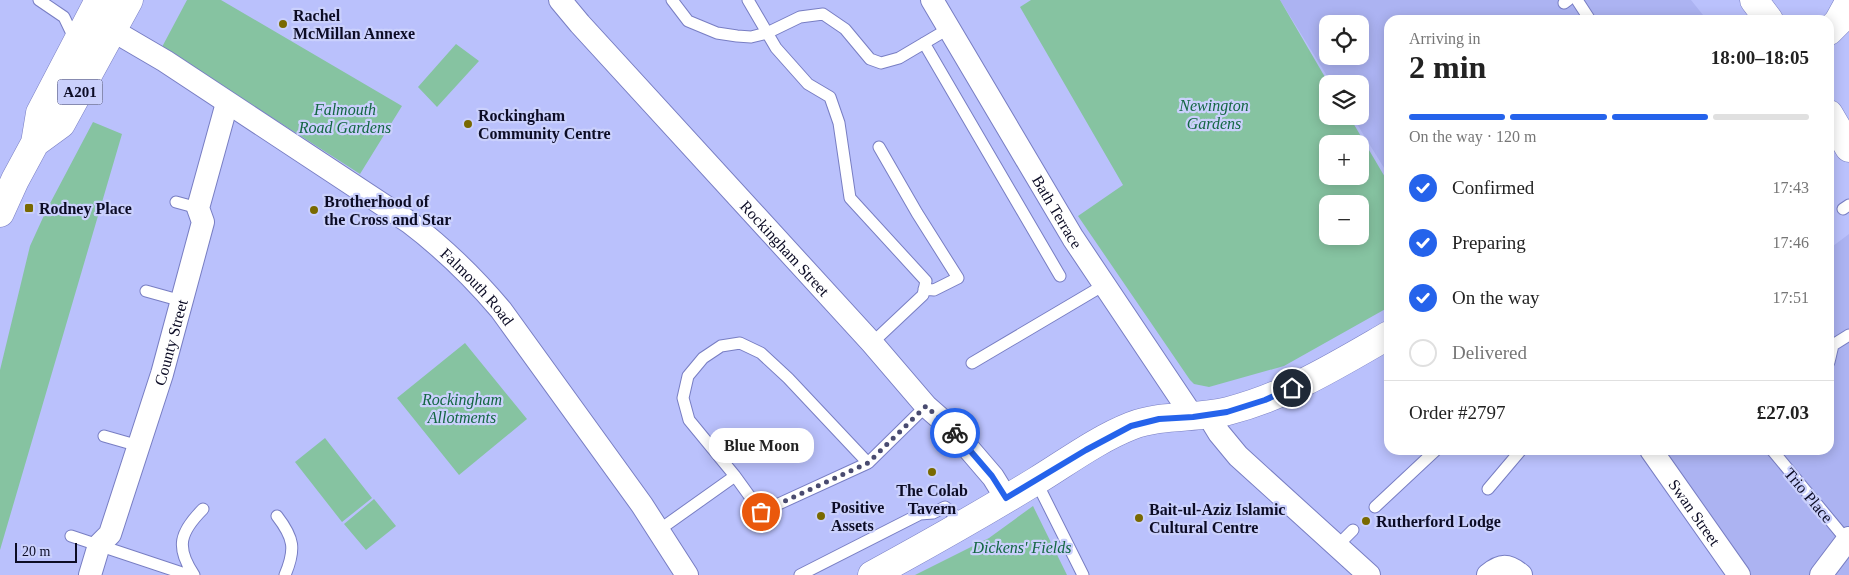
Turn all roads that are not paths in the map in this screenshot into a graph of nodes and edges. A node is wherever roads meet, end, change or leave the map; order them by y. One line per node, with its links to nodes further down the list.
1 (39, 0): 15 (lane)
2 (99, 0): 15 (main road, A201)
3 (129, 0): 13 (main road, A201)
4 (560, 0): 32 (street, Rockingham Street)
5 (672, 0): 14 (lane)
6 (748, 0): 14 (lane)
7 (932, 0): 12 (street, Bath Terrace)
8 (1577, 0): 10 (lane)
9 (1754, 0): 11 (main road)
10 (1587, 15)
11 (1765, 15)
12 (948, 29): 16 (lane); 26 (street, Bath Terrace)
13 (112, 30): 17 (street, Falmouth Road); 19 (main road, A201)
14 (768, 33): 16 (lane); 27 (lane)
15 (76, 41): 19 (main road, A201)
16 (924, 43): 25 (lane)
17 (227, 103): 23 (street, County Street); 52 (street, Falmouth Road)
18 (1834, 122): 21 (main road)
19 (34, 143): 24 (main road, A201)
20 (879, 147): 27 (lane)
21 (1849, 148)
22 (176, 202): 23 (lane)
23 (198, 208): 29 (street, County Street)
24 (0, 213)
25 (1060, 276)
26 (1104, 285): 34 (lane); 36 (street, Bath Terrace)
27 (924, 289): 32 (lane)
28 (146, 291): 29 (lane)
29 (182, 301): 38 (street, County Street)
30 (1849, 335): 33 (lane)
31 (1384, 338): 36 (main road)
32 (872, 343): 35 (street, Rockingham Street)
33 (1834, 344)
34 (972, 364)
35 (926, 406): 43 (lane); 47 (street, Rockingham Street)
36 (1200, 416): 45 (main road); 64 (street, Bath Terrace)
37 (104, 436): 38 (lane)
38 (140, 446): 55 (street, County Street)
39 (1431, 455): 48 (lane)
40 (1519, 455): 46 (lane)
41 (1655, 455): 67 (street, Swan Street)
42 (1776, 455): 54 (lane, Trio Place)
43 (868, 463): 44 (lane); 44 (lane)
44 (735, 476): 52 (lane)
45 (1036, 481): 47 (main road); 63 (lane)
46 (1488, 489)
47 (1006, 498): 51 (main road)
48 (1374, 507)
49 (203, 509): 58 (lane)
50 (277, 516): 59 (lane)
51 (964, 524): 61 (lane); 62 (main road)
52 (659, 530): 60 (street, Falmouth Road)
53 (72, 536): 55 (lane)
54 (1848, 540): 68 (street)
55 (99, 545): 56 (street, County Street); 57 (lane)
56 (90, 575)
57 (188, 575)
58 (194, 575)
59 (285, 575)
60 (687, 575)
61 (800, 575)
62 (872, 575)
63 (1083, 575)
64 (1369, 575)
65 (1488, 575): 66 (street)
66 (1521, 575)
67 (1739, 575)
68 (1821, 575)

